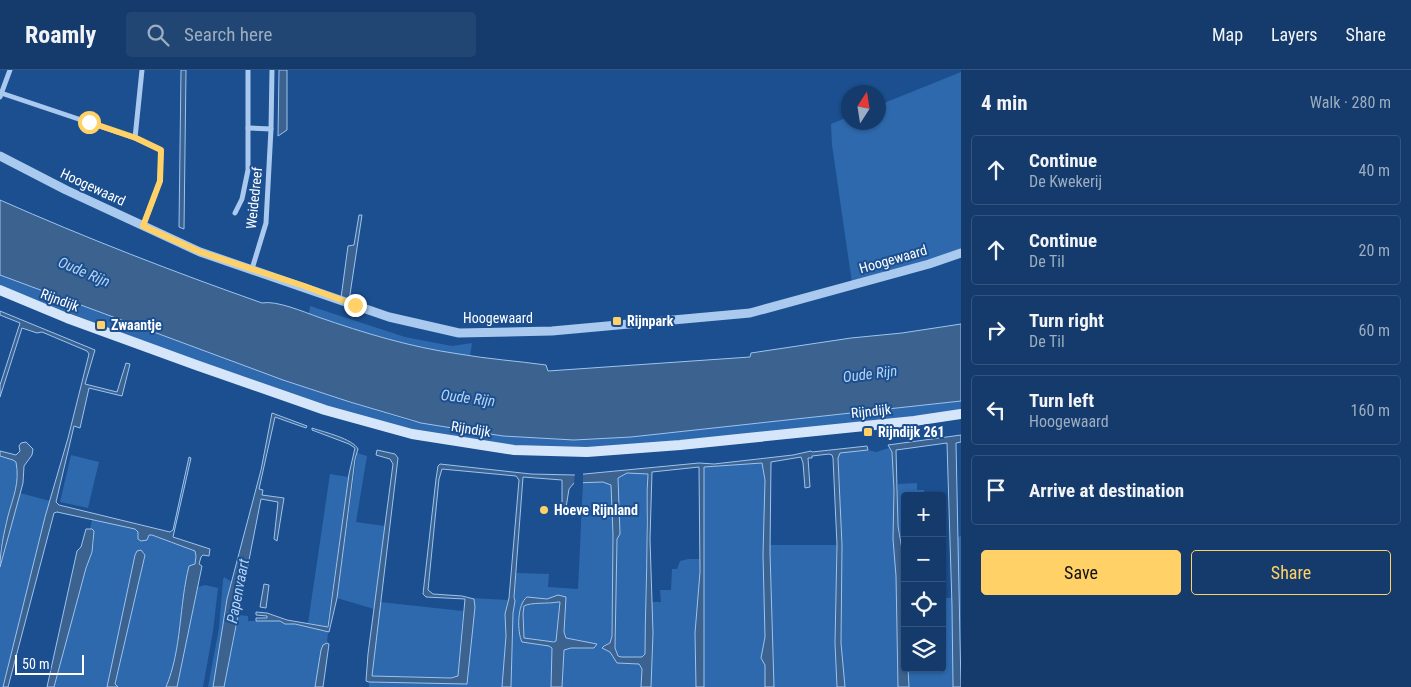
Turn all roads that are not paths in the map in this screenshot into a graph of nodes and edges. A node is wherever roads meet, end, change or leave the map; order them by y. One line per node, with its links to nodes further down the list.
1 (10, 70): 5 (street)
2 (142, 70): 8 (street)
3 (248, 70): 6 (street, Weidedreef)
4 (272, 70): 7 (street, Weidedreef)
5 (1, 95): 8 (street)
6 (248, 128): 7 (street); 10 (street, Weidedreef)
7 (271, 129): 13 (street, Weidedreef)
8 (136, 138): 11 (street)
9 (0, 156): 11 (street, Hoogewaard)
10 (235, 213)
11 (143, 226): 13 (street, Hoogewaard)
12 (961, 253): 13 (street, Hoogewaard)
13 (252, 269)
14 (0, 290): 15 (main road, Rijndijk)
15 (961, 414)

